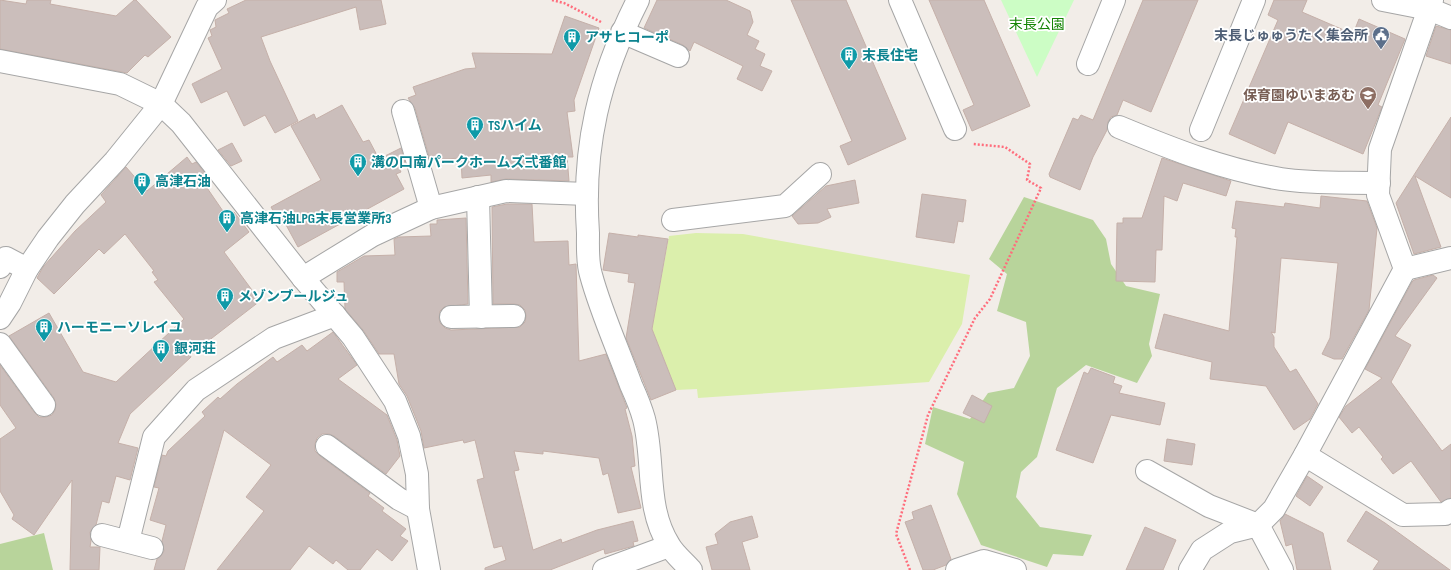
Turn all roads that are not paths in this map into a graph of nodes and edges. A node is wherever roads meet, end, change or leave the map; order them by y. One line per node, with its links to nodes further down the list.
1 (212, 0): 13 (street)
2 (638, 0): 9 (street)
3 (900, 0): 17 (street)
4 (1114, 0): 12 (street)
5 (1254, 0): 16 (street)
6 (1383, 0): 7 (street)
7 (1431, 5): 8 (street); 19 (street)
8 (1451, 18)
9 (622, 32): 10 (street); 20 (street)
10 (678, 56)
11 (0, 61): 13 (street)
12 (1088, 64)
13 (161, 104): 26 (street); 28 (street)
14 (403, 111): 22 (street)
15 (1119, 127): 19 (street)
16 (1201, 130)
17 (962, 136)
18 (820, 174): 23 (street)
19 (1379, 183): 27 (street)
20 (587, 194): 21 (street); 44 (street)
21 (478, 197): 22 (street); 32 (street)
22 (431, 208): 28 (street)
23 (673, 220)
24 (1451, 258): 27 (street)
25 (0, 268): 26 (street)
26 (27, 269): 33 (street)
27 (1406, 269): 37 (street)
28 (303, 278): 29 (street)
29 (335, 315): 39 (street); 43 (street)
30 (514, 316): 32 (street)
31 (451, 317): 32 (street)
32 (481, 317)
33 (0, 318)
34 (0, 344): 35 (street)
35 (44, 405)
36 (327, 446): 39 (street)
37 (1305, 455): 40 (street); 41 (street)
38 (1148, 471): 41 (street)
39 (418, 509): 46 (street)
40 (1451, 510)
41 (1258, 525): 51 (street); 52 (street)
42 (102, 535): 43 (street)
43 (128, 541): 45 (street)
44 (669, 546): 47 (street); 48 (street)
45 (152, 548)
46 (429, 570)
47 (604, 570)
48 (691, 570)
49 (957, 570): 50 (street)
50 (1015, 570)
51 (1190, 570)
52 (1282, 570)

